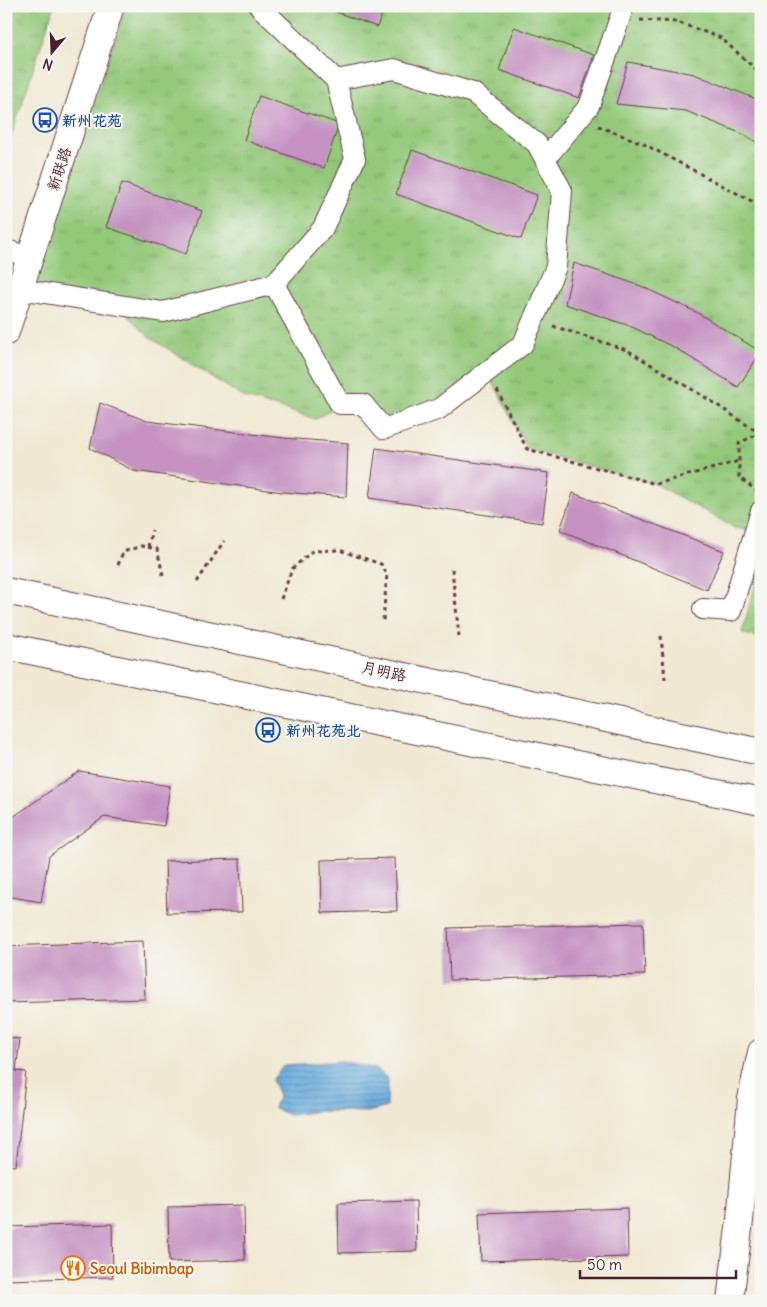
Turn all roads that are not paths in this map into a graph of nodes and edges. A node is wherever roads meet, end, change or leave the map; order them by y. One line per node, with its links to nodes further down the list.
1 (111, 6): 6 (street, 新联路)
2 (259, 6): 4 (street)
3 (622, 13): 5 (street)
4 (336, 80): 5 (street); 7 (street)
5 (545, 160): 7 (street)
6 (18, 253): 8 (street, 新联路)
7 (274, 284): 8 (street)
8 (18, 294): 9 (street, 新联路)
9 (6, 332)
10 (761, 511): 12 (street)
11 (6, 591): 14 (street, 月明路)
12 (703, 609)
13 (6, 646): 15 (street)
14 (761, 752)
15 (761, 802)
16 (761, 1052): 17 (street)
17 (730, 1301)

